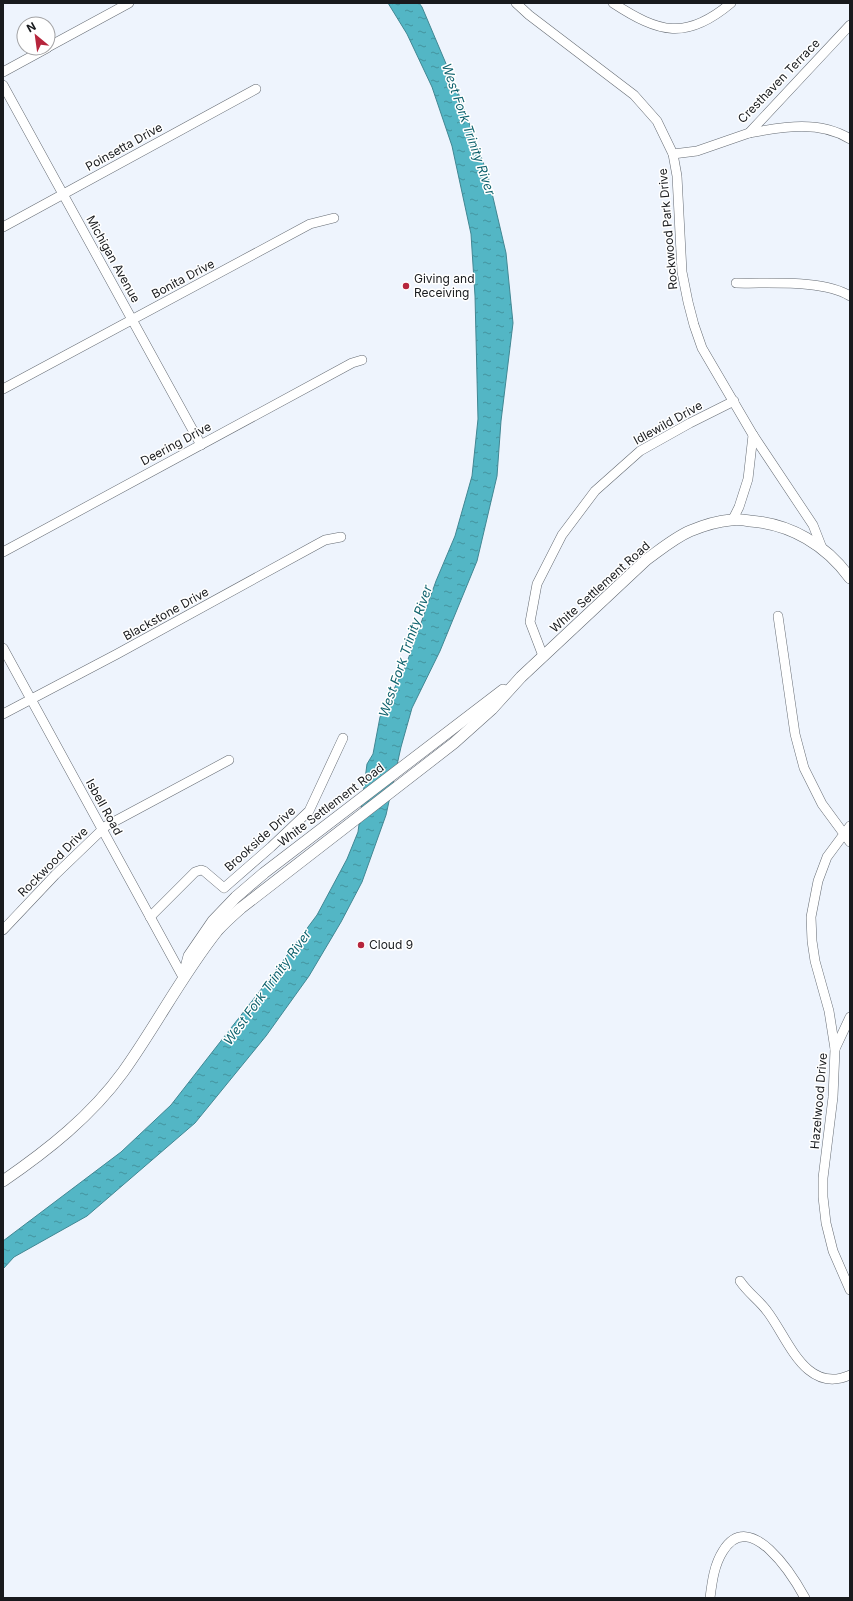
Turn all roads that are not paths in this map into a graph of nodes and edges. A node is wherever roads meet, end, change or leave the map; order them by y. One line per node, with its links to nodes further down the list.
1 (129, 3): 6 (street)
2 (516, 3): 13 (street, Rockwood Park Drive)
3 (613, 3): 4 (street)
4 (731, 3)
5 (850, 25): 11 (street, Cresthaven Terrace)
6 (56, 43)
7 (32, 56): 8 (street)
8 (3, 72)
9 (3, 85): 14 (street, Michigan Avenue)
10 (256, 89): 14 (street, Poinsetta Drive)
11 (749, 133): 12 (street); 13 (street, Cresthaven Terrace)
12 (850, 139)
13 (673, 154): 22 (street, Rockwood Park Drive)
14 (63, 194): 16 (street, Poinsetta Drive); 19 (street, Michigan Avenue)
15 (334, 218): 19 (street, Bonita Drive)
16 (3, 227)
17 (736, 283): 18 (street)
18 (850, 296)
19 (132, 320): 21 (street, Bonita Drive); 24 (street, Michigan Avenue)
20 (362, 360): 24 (street, Deering Drive)
21 (3, 389)
22 (734, 400): 23 (street, Rockwood Park Drive); 32 (street, Idlewild Drive)
23 (753, 435): 25 (street); 27 (street, Rockwood Park Drive)
24 (201, 445): 28 (street, Deering Drive)
25 (733, 519): 27 (main road, White Settlement Road); 32 (main road, White Settlement Road)
26 (341, 537): 34 (street, Blackstone Drive)
27 (822, 548): 29 (main road, White Settlement Road)
28 (3, 552)
29 (850, 578)
30 (778, 616): 40 (street)
31 (3, 648): 34 (street, Isbell Road)
32 (543, 656): 33 (main road, White Settlement Road)
33 (521, 677): 44 (main road, White Settlement Road); 44 (main road, White Settlement Road)
34 (31, 699): 35 (street, Blackstone Drive); 39 (street, Isbell Road)
35 (3, 714)
36 (343, 738): 42 (street, Brookside Drive)
37 (229, 760): 39 (street, Rockwood Drive)
38 (850, 826): 40 (street, Hazelwood Drive)
39 (102, 830): 42 (street, Isbell Road); 43 (street, Rockwood Drive)
40 (844, 834): 41 (street); 46 (street, Hazelwood Drive)
41 (850, 842)
42 (150, 917): 44 (street, Isbell Road)
43 (3, 930)
44 (183, 977): 47 (main road, White Settlement Road)
45 (850, 1017): 46 (street)
46 (835, 1048): 49 (street, Hazelwood Drive)
47 (3, 1181)
48 (740, 1282): 50 (street)
49 (850, 1290)
50 (850, 1375)
51 (710, 1598): 52 (street)
52 (805, 1598)

